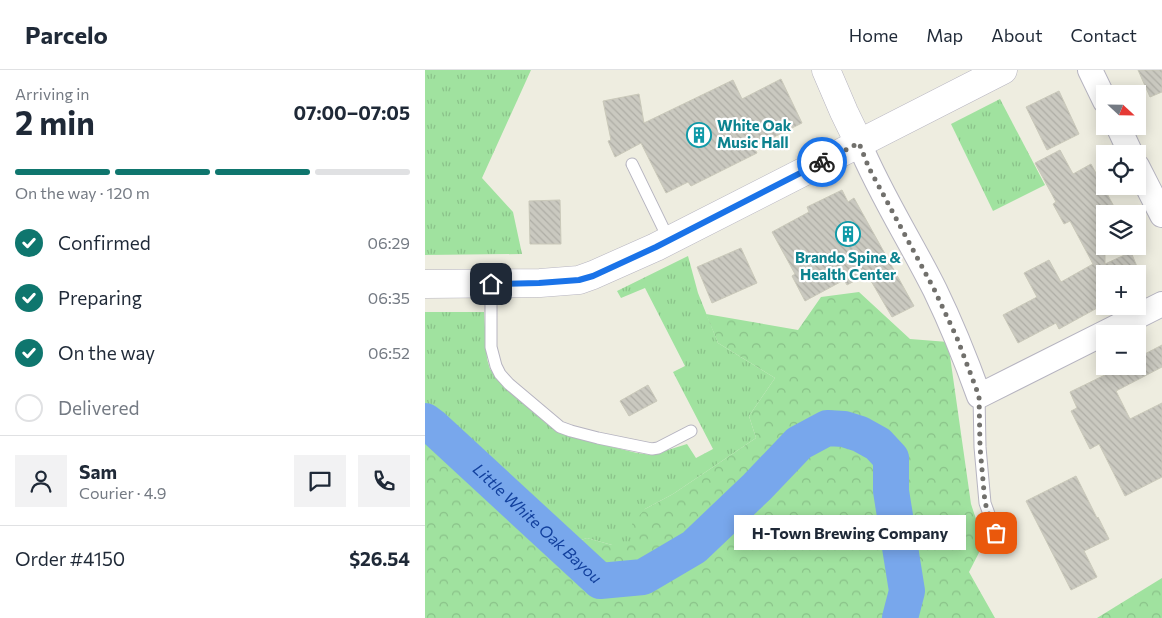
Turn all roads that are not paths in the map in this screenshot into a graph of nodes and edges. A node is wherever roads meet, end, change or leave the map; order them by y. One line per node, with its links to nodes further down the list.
1 (826, 70): 5 (main road)
2 (1003, 70): 5 (main road)
3 (1090, 70): 4 (street)
4 (1097, 85)
5 (859, 143): 9 (main road); 13 (street)
6 (632, 164): 9 (lane)
7 (1146, 184): 8 (street)
8 (1162, 215)
9 (669, 240): 11 (main road)
10 (436, 284): 11 (main road)
11 (491, 284): 14 (lane)
12 (1162, 304): 13 (street)
13 (979, 396): 15 (lane)
14 (691, 431)
15 (996, 533)

